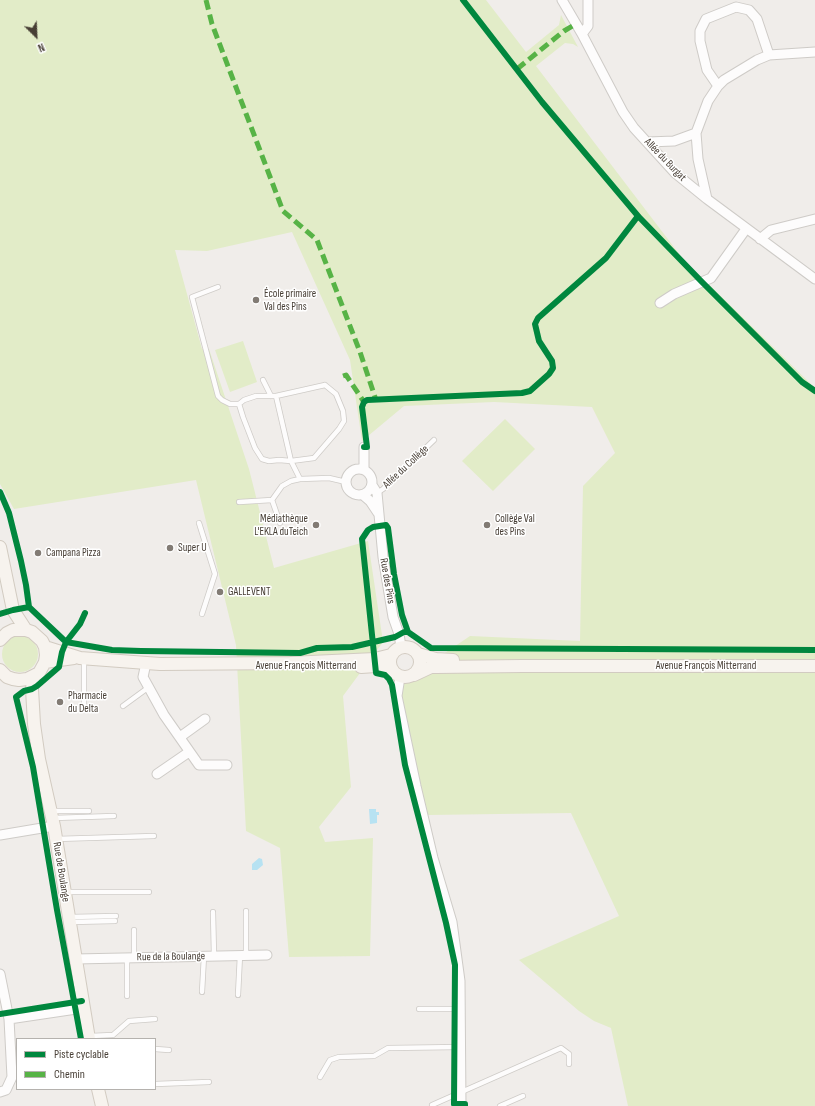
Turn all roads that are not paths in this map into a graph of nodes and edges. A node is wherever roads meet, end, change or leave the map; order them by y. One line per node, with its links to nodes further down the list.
1 (562, 0): 3 (street, Allée du Burgat)
2 (588, 0): 3 (street)
3 (582, 34): 8 (street, Allée du Burgat)
4 (815, 52): 5 (street)
5 (769, 55): 6 (street); 6 (street)
6 (718, 86): 7 (street)
7 (696, 133): 8 (street); 9 (street)
8 (648, 142): 9 (street, Allée du Burgat)
9 (707, 200): 11 (street, Allée du Burgat)
10 (815, 219): 12 (street)
11 (746, 229): 12 (street, Allée du Burgat); 15 (street)
12 (760, 239): 13 (street, Allée du Burgat)
13 (815, 279)
14 (218, 287): 18 (lane)
15 (660, 303)
16 (264, 380): 17 (lane)
17 (273, 396): 18 (lane); 21 (lane); 21 (lane)
18 (239, 404): 21 (lane)
19 (434, 440): 25 (lane, Allée du Collège)
20 (364, 447): 22 (street)
21 (291, 461): 23 (lane)
22 (364, 470): 24 (street); 25 (street, Allée du Collège)
23 (300, 479): 24 (lane); 27 (lane)
24 (346, 482): 26 (street)
25 (374, 489): 26 (street, Allée du Collège); 29 (street, Rue des Pins)
26 (363, 495): 29 (street)
27 (272, 500): 28 (lane); 31 (lane)
28 (239, 502)
29 (378, 513): 38 (street, Rue des Pins)
30 (199, 523): 34 (lane)
31 (280, 523)
32 (0, 547): 33 (main road)
33 (13, 610): 35 (main road); 36 (main road)
34 (202, 614)
35 (26, 630): 36 (main road); 37 (main road)
36 (4, 636)
37 (45, 647): 41 (main road, Avenue François Mitterrand); 42 (main road)
38 (402, 648): 39 (main road); 40 (main road)
39 (418, 654): 45 (main road, Avenue François Mitterrand); 49 (main road)
40 (392, 655): 44 (main road, Avenue François Mitterrand); 48 (main road)
41 (81, 658): 42 (main road, Avenue François Mitterrand); 43 (main road, Avenue François Mitterrand); 55 (lane)
42 (45, 662): 50 (main road)
43 (146, 663): 44 (main road, Avenue François Mitterrand); 52 (street)
44 (219, 664): 48 (main road, Avenue François Mitterrand)
45 (598, 666): 46 (main road, Avenue François Mitterrand); 49 (main road, Avenue François Mitterrand)
46 (815, 666)
47 (0, 670): 51 (main road)
48 (397, 674): 49 (main road); 86 (street)
49 (414, 675)
50 (34, 676): 51 (main road); 53 (main road, Rue de Boulange)
51 (19, 680): 53 (main road, Rue de Boulange)
52 (149, 686): 54 (lane); 57 (street)
53 (32, 704): 63 (main road, Rue de Boulange)
54 (123, 706)
55 (84, 707)
56 (205, 719): 57 (street)
57 (180, 737): 58 (street)
58 (189, 752): 59 (street); 60 (street)
59 (227, 765)
60 (157, 774)
61 (89, 811): 63 (lane)
62 (114, 816): 63 (lane)
63 (52, 818): 64 (street); 66 (main road, Rue de Boulange)
64 (0, 835)
65 (154, 836): 66 (lane)
66 (56, 839): 67 (main road, Rue de Boulange)
67 (64, 892): 68 (lane); 72 (main road, Rue de Boulange)
68 (149, 892)
69 (246, 911): 74 (lane)
70 (213, 912): 77 (lane)
71 (116, 918): 72 (lane)
72 (69, 920): 79 (main road, Rue de Boulange)
73 (134, 930): 78 (lane)
74 (243, 955): 75 (street, Rue de la Boulange); 77 (street, Rue de la Boulange); 82 (lane)
75 (267, 955)
76 (204, 956): 77 (street, Rue de la Boulange); 78 (street, Rue de la Boulange); 81 (lane)
77 (214, 956)
78 (130, 957): 79 (street, Rue de la Boulange); 83 (lane)
79 (75, 958): 84 (main road, Rue de Boulange)
80 (0, 974): 87 (street)
81 (202, 992)
82 (238, 995)
83 (127, 996)
84 (83, 1008): 87 (street); 89 (main road, Rue de Boulange)
85 (419, 1009): 86 (lane)
86 (460, 1009): 90 (street)
87 (9, 1018): 98 (street)
88 (155, 1019): 89 (lane)
89 (89, 1038)
90 (461, 1047): 94 (lane); 99 (street)
91 (156, 1049): 92 (lane)
92 (169, 1050)
93 (569, 1064): 99 (lane)
94 (320, 1077)
95 (209, 1082): 96 (lane)
96 (156, 1084)
97 (98, 1090): 102 (main road)
98 (0, 1092)
99 (461, 1092): 101 (lane); 103 (street)
100 (523, 1096): 104 (lane)
101 (432, 1105)
102 (102, 1106)
103 (461, 1106)
104 (500, 1106)

